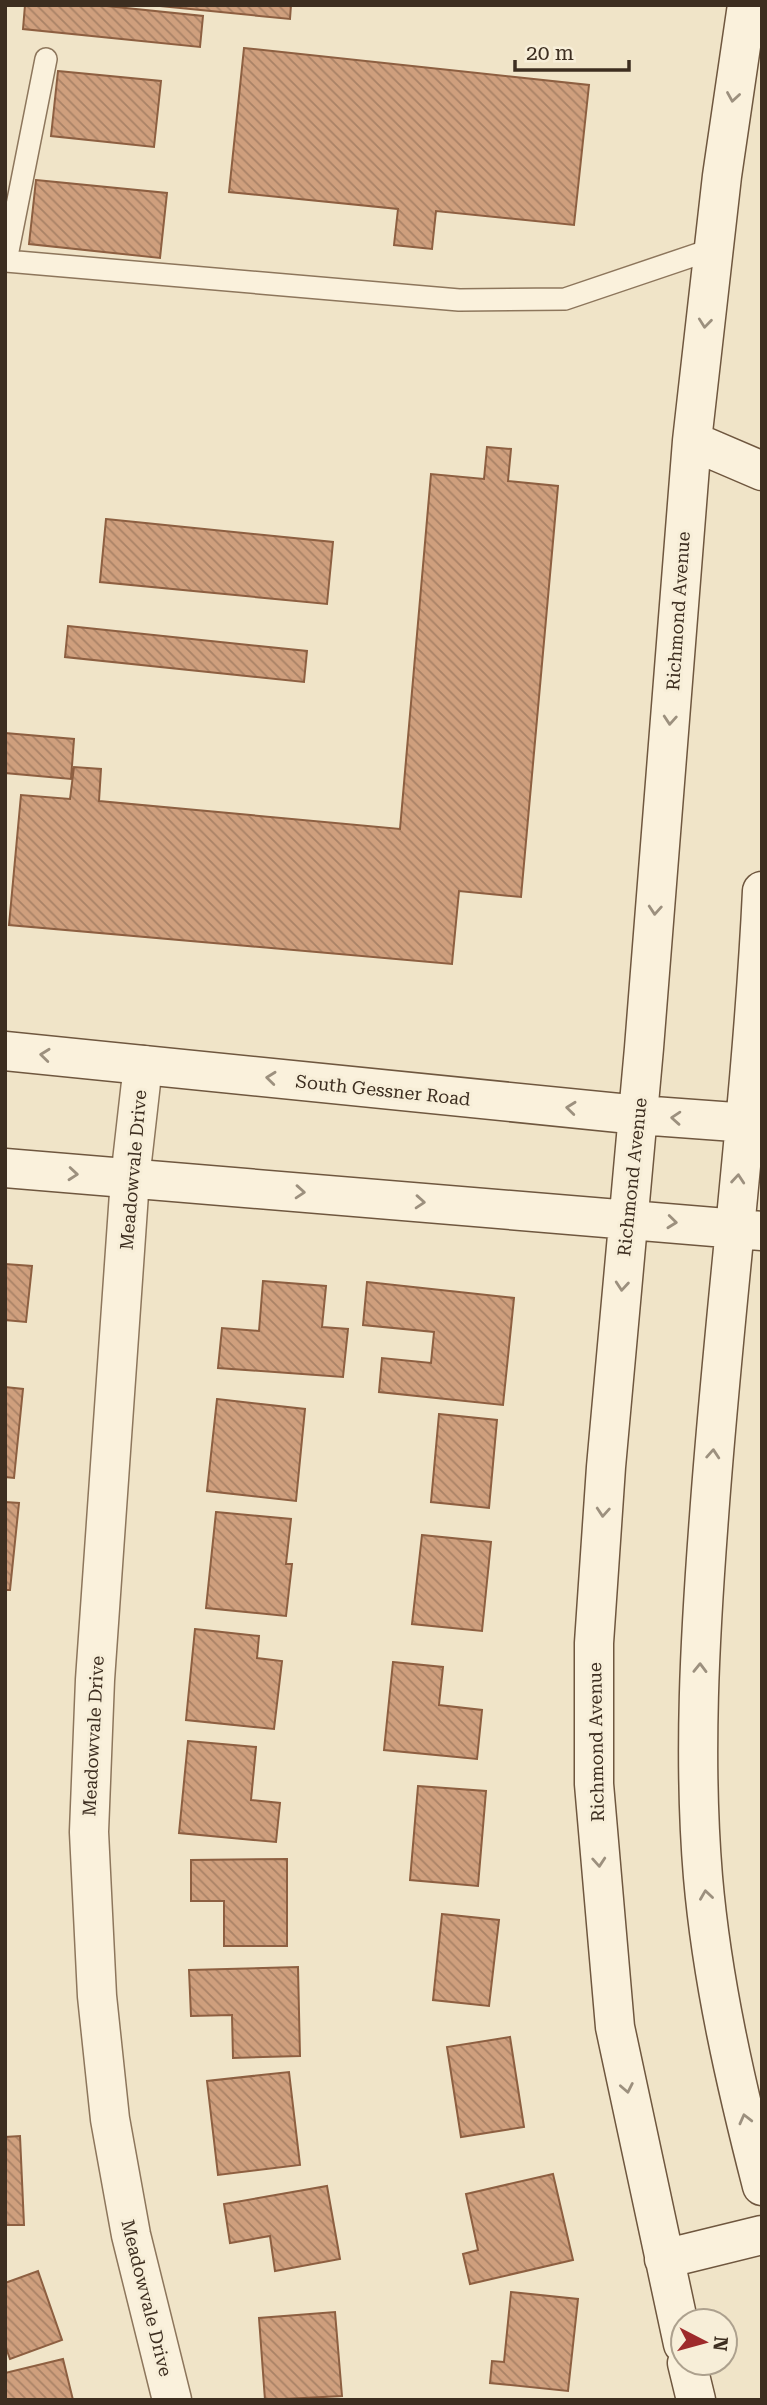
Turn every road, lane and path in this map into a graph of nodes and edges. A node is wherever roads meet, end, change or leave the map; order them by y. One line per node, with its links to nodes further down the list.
1 (747, 5): 3 (main road, Richmond Avenue, one-way to 3)
2 (46, 59): 3 (lane)
3 (713, 248): 4 (main road, Richmond Avenue, one-way to 4)
4 (692, 441): 5 (main road); 9 (main road, Richmond Avenue, one-way to 9)
5 (762, 471)
6 (762, 891): 10 (main road)
7 (5, 1051): 8 (main road, South Gessner Road, one-way to 7)
8 (143, 1065): 9 (main road, South Gessner Road, one-way to 8); 12 (main road, Meadowvale Drive)
9 (639, 1115): 10 (main road, South Gessner Road, one-way to 9); 13 (main road, Richmond Avenue)
10 (752, 1124): 14 (main road, one-way to 10)
11 (5, 1168): 12 (main road, one-way to 12)
12 (130, 1179): 13 (main road, one-way to 13); 20 (main road, Meadowvale Drive)
13 (628, 1218): 14 (main road, one-way to 14); 17 (main road, Richmond Avenue, one-way to 17)
14 (748, 1230): 15 (main road, one-way to 14)
15 (762, 2186)
16 (762, 2235): 17 (main road)
17 (664, 2259): 18 (main road, Richmond Avenue)
18 (675, 2307)
19 (690, 2377): 21 (main road)
20 (173, 2400)
21 (696, 2400)

